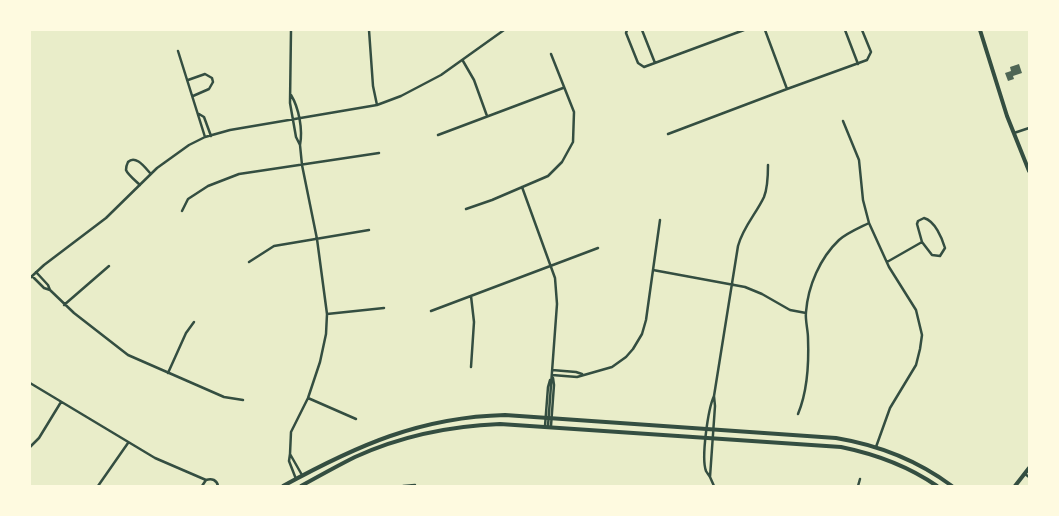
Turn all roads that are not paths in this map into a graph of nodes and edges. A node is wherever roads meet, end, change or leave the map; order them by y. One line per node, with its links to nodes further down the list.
1 (291, 30): 19 (street)
2 (369, 30): 21 (street)
3 (504, 30): 13 (street)
4 (627, 30): 14 (street)
5 (642, 30): 14 (street)
6 (744, 30): 14 (street)
7 (765, 30): 18 (street)
8 (845, 30): 15 (street)
9 (862, 30): 15 (street)
10 (980, 30): 28 (main road)
11 (178, 50): 16 (street)
12 (550, 54): 17 (street)
13 (463, 61): 21 (street); 23 (street)
14 (655, 63)
15 (858, 64): 18 (street)
16 (188, 80): 20 (street); 20 (street)
17 (563, 88): 23 (street); 40 (street)
18 (787, 89): 29 (street)
19 (291, 95): 24 (street); 25 (street)
20 (193, 96): 22 (street)
21 (377, 105): 24 (street)
22 (199, 114): 31 (street); 32 (street)
23 (487, 116): 30 (street)
24 (299, 118): 25 (street); 33 (street)
25 (294, 120): 31 (street); 33 (street)
26 (843, 121): 44 (street)
27 (1029, 128): 28 (street)
28 (1014, 133): 37 (main road)
29 (668, 134)
30 (438, 135)
31 (211, 136): 32 (street)
32 (205, 137): 38 (street)
33 (300, 145): 35 (street)
34 (379, 153): 35 (street)
35 (302, 165): 42 (street); 46 (street)
36 (768, 165): 56 (street)
37 (1029, 171)
38 (151, 174): 39 (street); 39 (street)
39 (140, 185): 54 (street)
40 (522, 187): 41 (street); 51 (street)
41 (466, 209)
42 (182, 211)
43 (660, 220): 53 (street)
44 (869, 222): 50 (street); 62 (street)
45 (369, 230): 46 (street)
46 (317, 239): 49 (street); 63 (street)
47 (922, 242): 47 (street); 50 (street)
48 (598, 248): 51 (street)
49 (248, 262)
50 (887, 262): 85 (street)
51 (550, 265): 58 (street); 66 (street)
52 (108, 266): 59 (street)
53 (653, 270): 56 (street); 68 (street)
54 (36, 272): 55 (street); 57 (street)
55 (31, 277): 57 (street)
56 (732, 285): 62 (street); 71 (street)
57 (50, 290): 59 (street)
58 (471, 296): 61 (street); 65 (street)
59 (64, 305): 67 (street)
60 (384, 308): 63 (street)
61 (430, 312)
62 (806, 313): 75 (street)
63 (327, 314): 72 (street)
64 (194, 322): 67 (street)
65 (471, 367)
66 (552, 370): 68 (street); 69 (street)
67 (168, 373): 73 (street)
68 (582, 374): 69 (street)
69 (552, 375): 76 (street); 76 (street)
70 (30, 383): 74 (street)
71 (714, 396): 79 (street); 80 (street)
72 (308, 398): 77 (street); 86 (street)
73 (243, 400)
74 (61, 402): 83 (street); 84 (street)
75 (798, 414)
76 (549, 418): 78 (street); 78 (street); 79 (main road); 89 (main road)
77 (356, 419)
78 (548, 426): 81 (main road); 98 (main road)
79 (707, 428): 80 (main road); 81 (street)
80 (713, 429): 82 (street); 85 (main road)
81 (706, 437): 82 (main road); 90 (street)
82 (712, 438): 90 (street); 102 (main road)
83 (128, 443): 91 (street); 94 (street)
84 (30, 447)
85 (876, 447): 103 (main road)
86 (290, 454): 89 (street); 89 (street)
87 (1029, 468): 88 (main road)
88 (1027, 475): 104 (main road)
89 (299, 477): 97 (main road); 98 (street)
90 (710, 477): 100 (street)
91 (206, 480): 95 (street); 96 (street)
92 (860, 480): 101 (street)
93 (415, 485): 99 (street)
94 (98, 486)
95 (202, 486)
96 (218, 486)
97 (283, 486)
98 (301, 486)
99 (404, 486)
100 (712, 486)
101 (858, 486)
102 (937, 486)
103 (952, 486)
104 (1015, 486)

